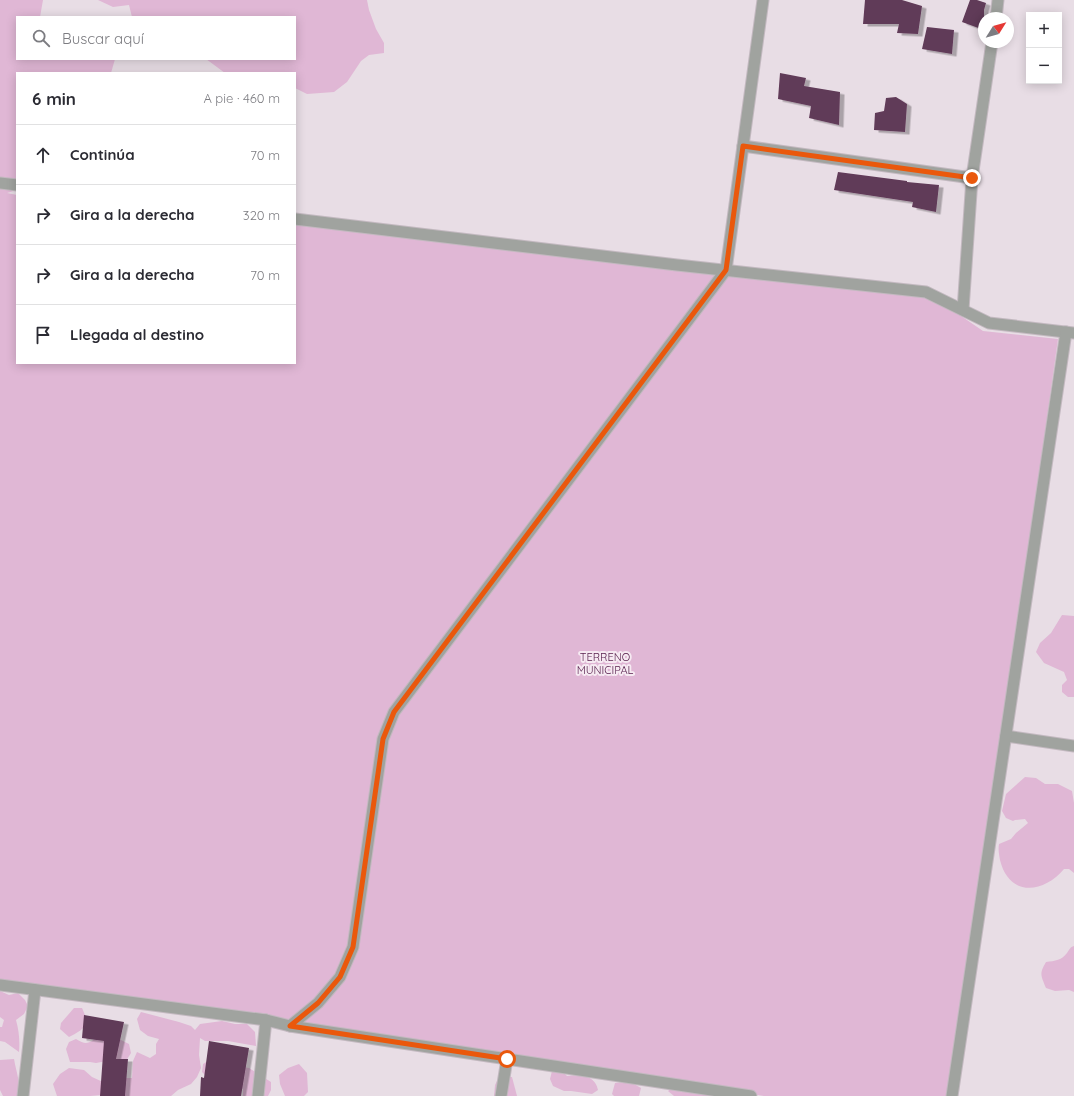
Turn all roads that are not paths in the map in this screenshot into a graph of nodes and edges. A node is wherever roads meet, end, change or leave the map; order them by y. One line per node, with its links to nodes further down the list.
1 (763, 0): 5 (street)
2 (998, 0): 3 (street)
3 (997, 12)
4 (991, 48): 6 (street)
5 (743, 146): 6 (street); 10 (street)
6 (972, 178): 11 (street)
7 (0, 183): 8 (street)
8 (16, 186)
9 (296, 219): 10 (street)
10 (726, 270): 11 (street); 18 (street)
11 (963, 310): 12 (street)
12 (1070, 332): 13 (street)
13 (1006, 736): 14 (street); 24 (street)
14 (1074, 746)
15 (0, 985): 16 (street)
16 (35, 990): 17 (street); 20 (street)
17 (266, 1020): 18 (street); 21 (street)
18 (290, 1026): 19 (street)
19 (507, 1059): 22 (street); 23 (street)
20 (23, 1096)
21 (258, 1096)
22 (501, 1096)
23 (751, 1096)
24 (952, 1096)

